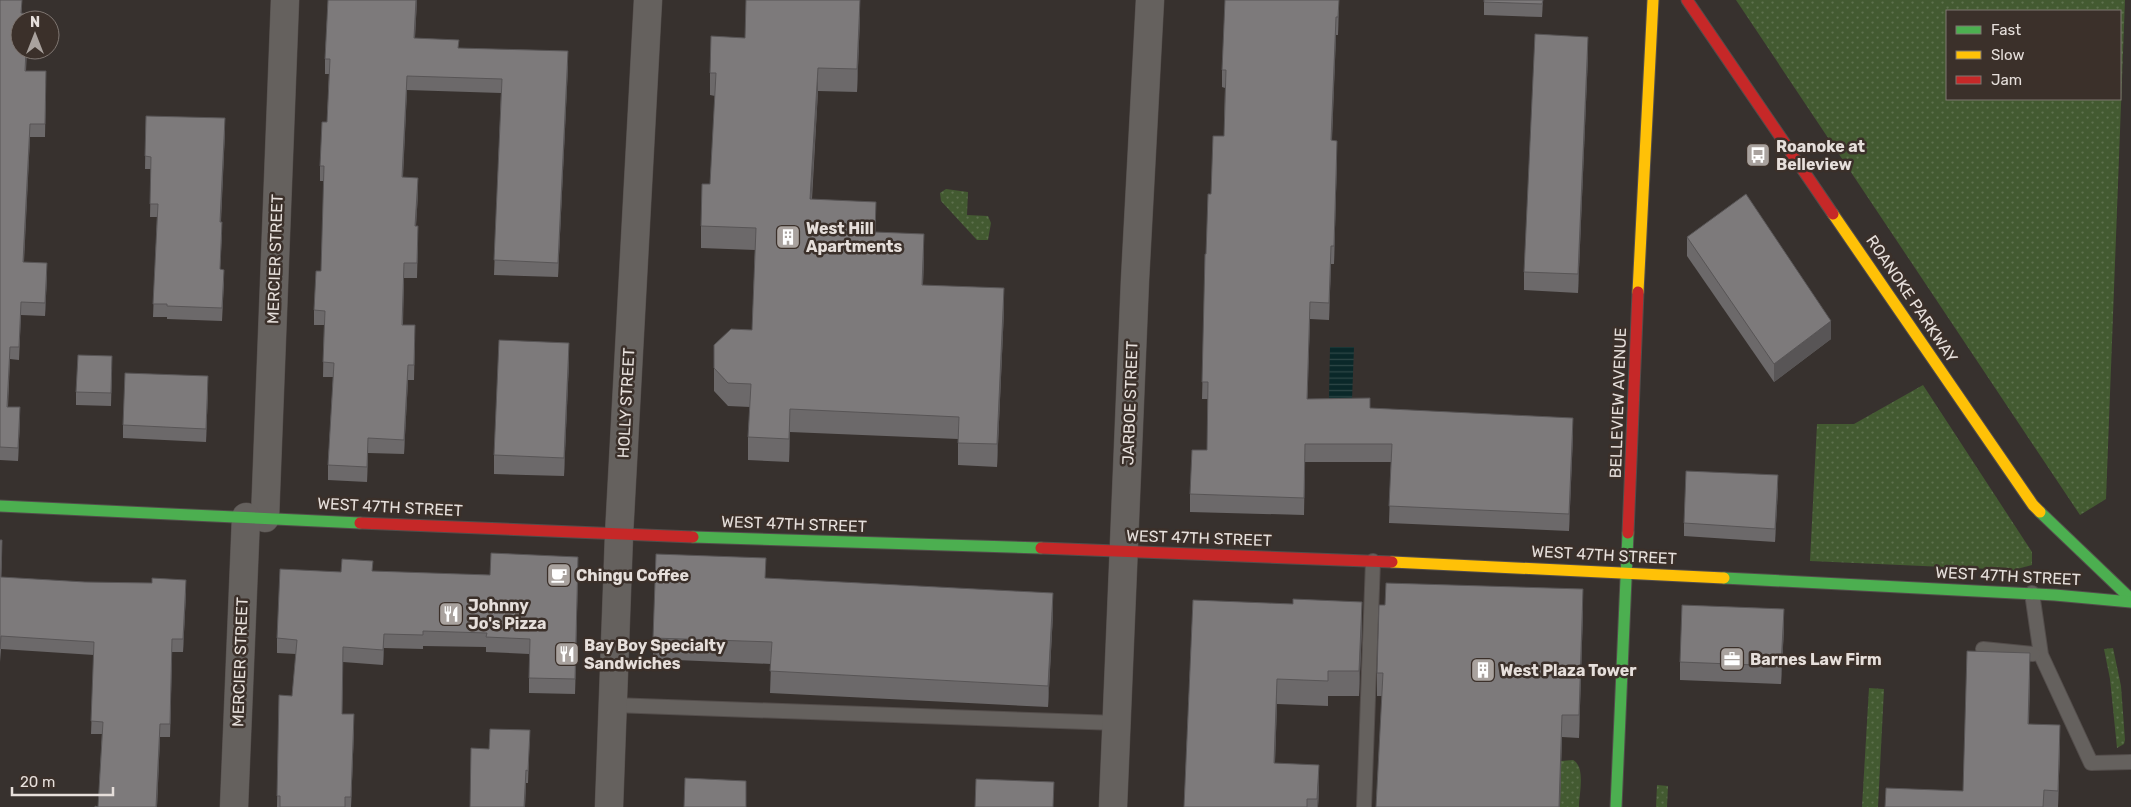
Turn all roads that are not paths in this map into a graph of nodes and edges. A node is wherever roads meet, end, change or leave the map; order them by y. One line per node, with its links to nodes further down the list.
1 (285, 0): 7 (street, MERCIER STREET)
2 (648, 0): 8 (street, HOLLY STREET)
3 (1150, 0): 9 (street, JARBOE STREET)
4 (1653, 0): 11 (street, BELLEVIEW AVENUE)
5 (1687, 0): 13 (street, ROANOKE PARKWAY)
6 (0, 506): 7 (street, WEST 47TH STREET)
7 (255, 518): 8 (street, WEST 47TH STREET); 19 (street, MERCIER STREET)
8 (619, 535): 9 (street, WEST 47TH STREET); 16 (street, HOLLY STREET)
9 (1124, 551): 10 (street, WEST 47TH STREET); 17 (street, JARBOE STREET)
10 (1373, 562): 11 (street, WEST 47TH STREET); 22 (lane)
11 (1627, 573): 12 (street, WEST 47TH STREET); 23 (street, BELLEVIEW AVENUE)
12 (2032, 593): 13 (street, WEST 47TH STREET); 15 (lane)
13 (2131, 600)
14 (1983, 650): 15 (lane)
15 (2041, 655): 18 (lane)
16 (613, 705): 17 (lane); 20 (street, HOLLY STREET)
17 (1117, 723): 21 (street, JARBOE STREET)
18 (2131, 762)
19 (234, 807)
20 (609, 807)
21 (1113, 807)
22 (1364, 807)
23 (1616, 807)

